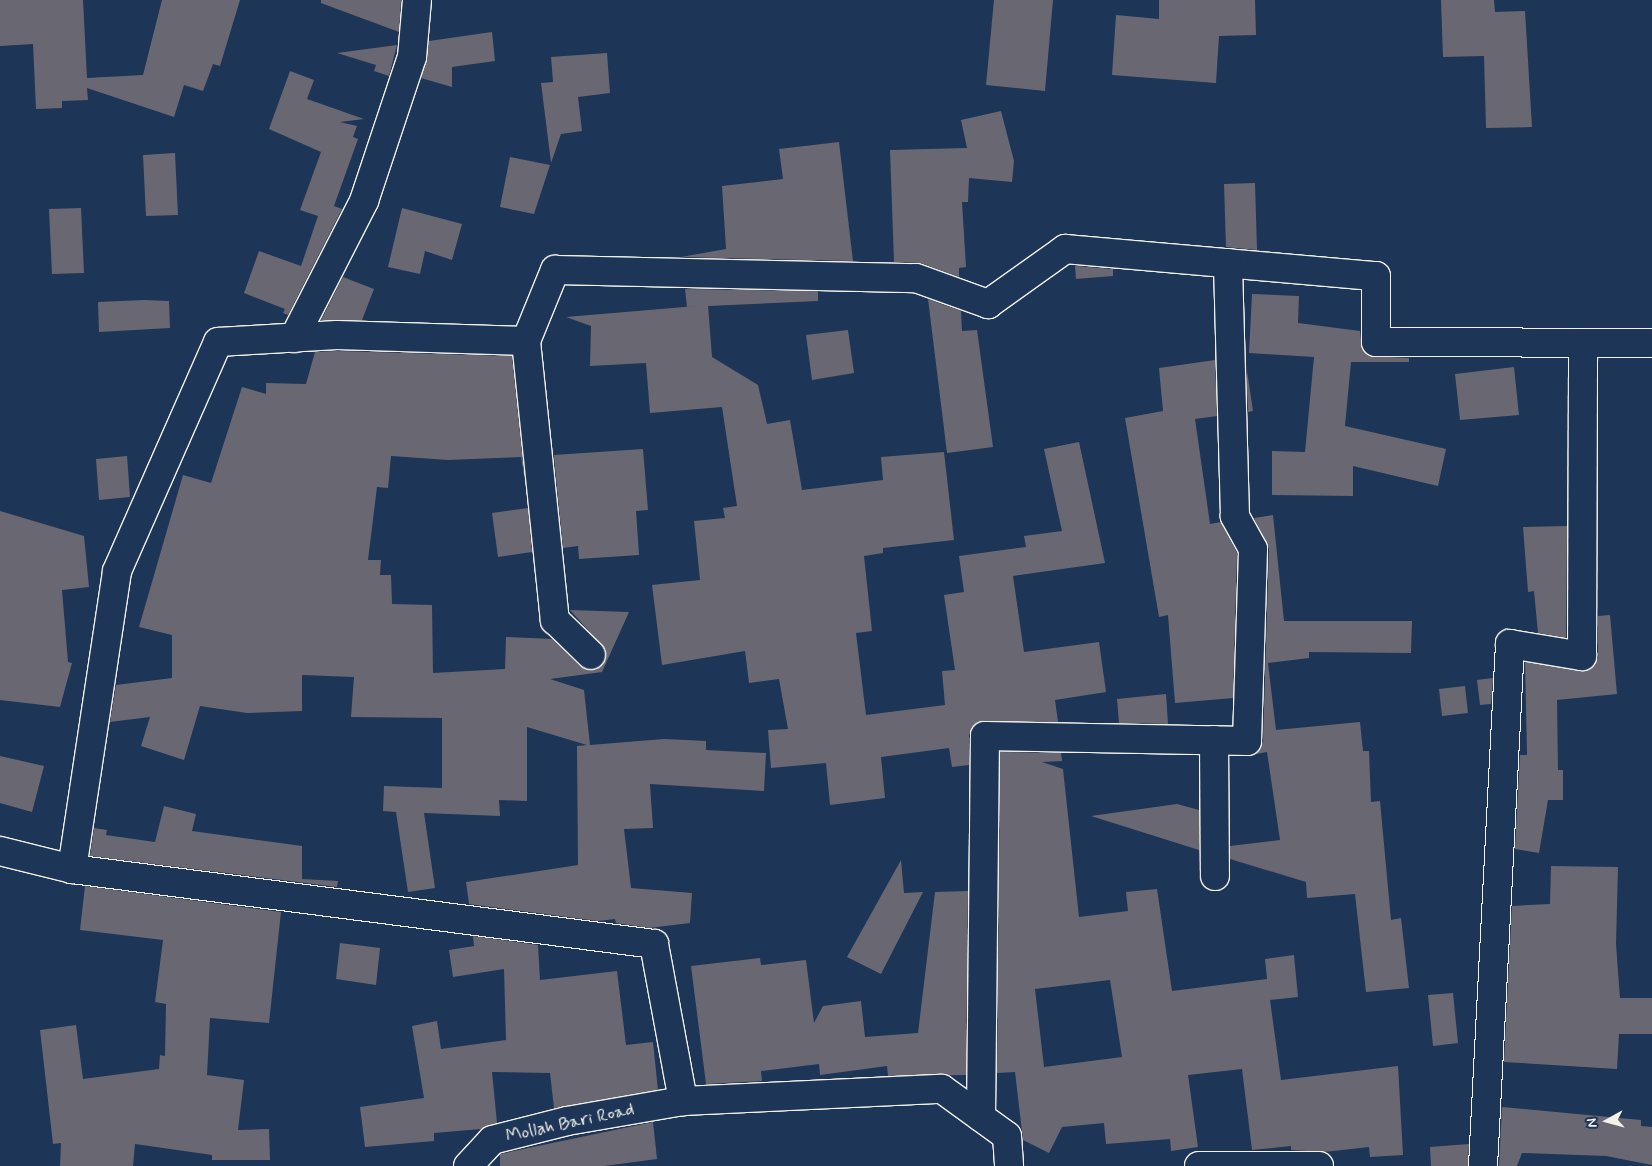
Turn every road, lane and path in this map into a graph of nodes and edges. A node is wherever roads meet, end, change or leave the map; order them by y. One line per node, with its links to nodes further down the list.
1 (417, 0): 3 (street)
2 (1228, 263): 4 (street); 5 (street); 8 (street)
3 (294, 338): 4 (street); 10 (street)
4 (526, 341): 7 (street)
5 (1583, 343): 6 (street); 18 (street)
6 (1652, 343)
7 (591, 655)
8 (1214, 740): 11 (street); 13 (street)
9 (0, 851): 10 (street)
10 (72, 869): 12 (street)
11 (1215, 876)
12 (683, 1101): 13 (street, Mollah Bari Road); 14 (street, Mollah Bari Road)
13 (981, 1117): 15 (street, Mollah Bari Road)
14 (468, 1166)
15 (1010, 1166)
16 (1199, 1166): 17 (street)
17 (1319, 1166)
18 (1483, 1166)

